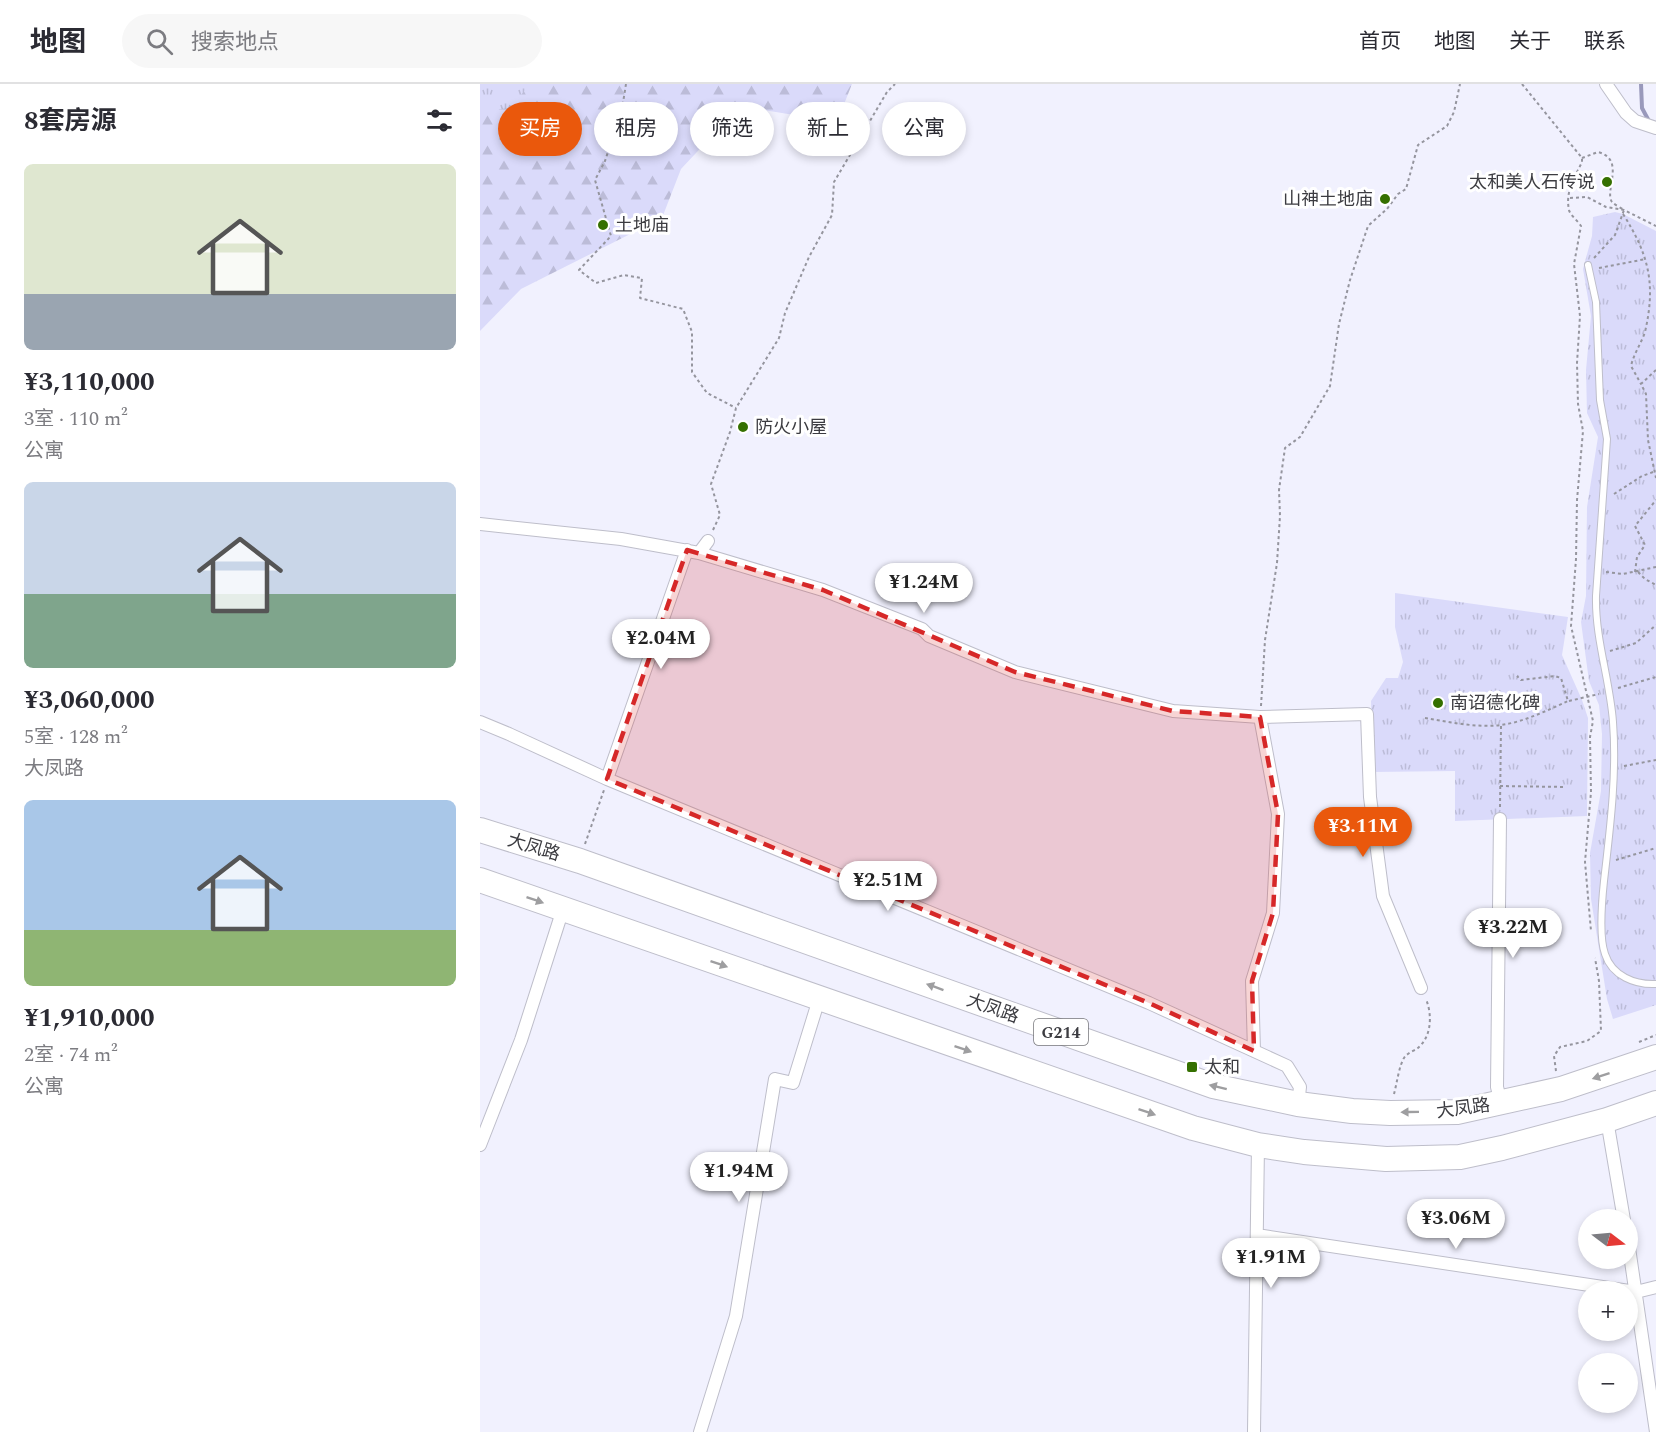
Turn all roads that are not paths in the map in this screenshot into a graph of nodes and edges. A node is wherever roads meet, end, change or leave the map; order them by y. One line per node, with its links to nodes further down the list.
1 (1606, 84): 2 (street)
2 (1656, 128)
3 (1589, 269): 14 (lane)
4 (480, 524): 6 (street)
5 (708, 541): 6 (street)
6 (693, 551): 7 (street); 9 (street)
7 (1260, 717): 15 (street); 17 (street)
8 (480, 722): 9 (street)
9 (607, 780): 17 (street)
10 (1500, 819): 19 (street)
11 (480, 830): 21 (highway, 大凤路 / G214, one-way to 11)
12 (480, 880): 13 (highway, G214, one-way to 13)
13 (563, 909): 16 (highway, G214, one-way to 16); 23 (street)
14 (1656, 984)
15 (1421, 988)
16 (819, 999): 24 (highway, G214, one-way to 24); 31 (street)
17 (1254, 1051): 21 (street)
18 (1656, 1057): 19 (highway, 大凤路 / G214, one-way to 19)
19 (1501, 1103): 21 (highway, 大凤路 / G214, one-way to 21)
20 (1656, 1103): 22 (highway, G214)
21 (1298, 1104)
22 (1607, 1120): 24 (highway, G214); 25 (street)
23 (480, 1145)
24 (1258, 1145): 26 (street)
25 (1622, 1209)
26 (1257, 1235): 27 (street); 32 (street)
27 (1578, 1283)
28 (1656, 1287): 29 (street)
29 (1638, 1292)
30 (1638, 1306): 33 (street)
31 (700, 1432)
32 (1254, 1432)
33 (1656, 1432)

